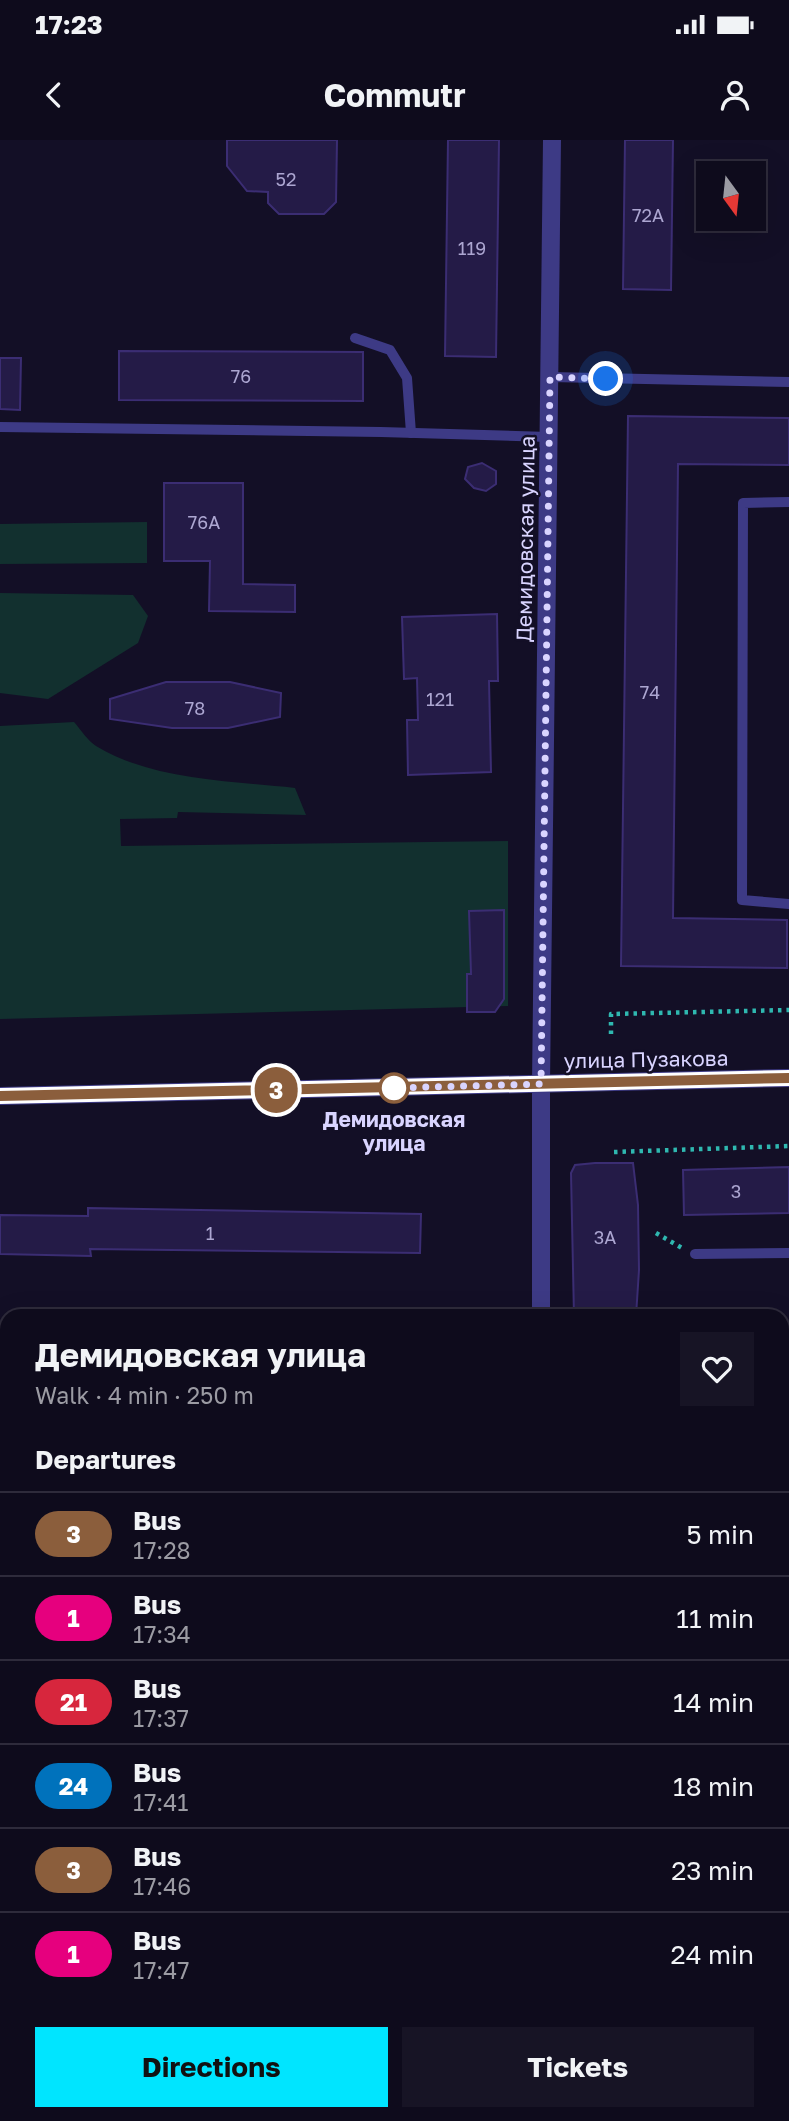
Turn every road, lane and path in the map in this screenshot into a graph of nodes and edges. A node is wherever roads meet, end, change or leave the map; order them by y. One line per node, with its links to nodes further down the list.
1 (552, 140): 3 (street, Демидовская улица)
2 (355, 338): 6 (lane)
3 (550, 377): 4 (lane); 7 (street, Демидовская улица)
4 (789, 382)
5 (0, 427): 6 (lane)
6 (411, 433): 7 (lane)
7 (549, 437): 13 (street, Демидовская улица)
8 (789, 502): 9 (lane)
9 (789, 904)
10 (789, 1010): 11 (path)
11 (611, 1034)
12 (789, 1078): 13 (street, улица Пузакова)
13 (541, 1084): 14 (street, улица Пузакова); 20 (street, Демидовская улица)
14 (0, 1096)
15 (789, 1146): 16 (path)
16 (614, 1152)
17 (656, 1233): 19 (path)
18 (789, 1253): 19 (lane)
19 (695, 1255)
20 (541, 1309)

